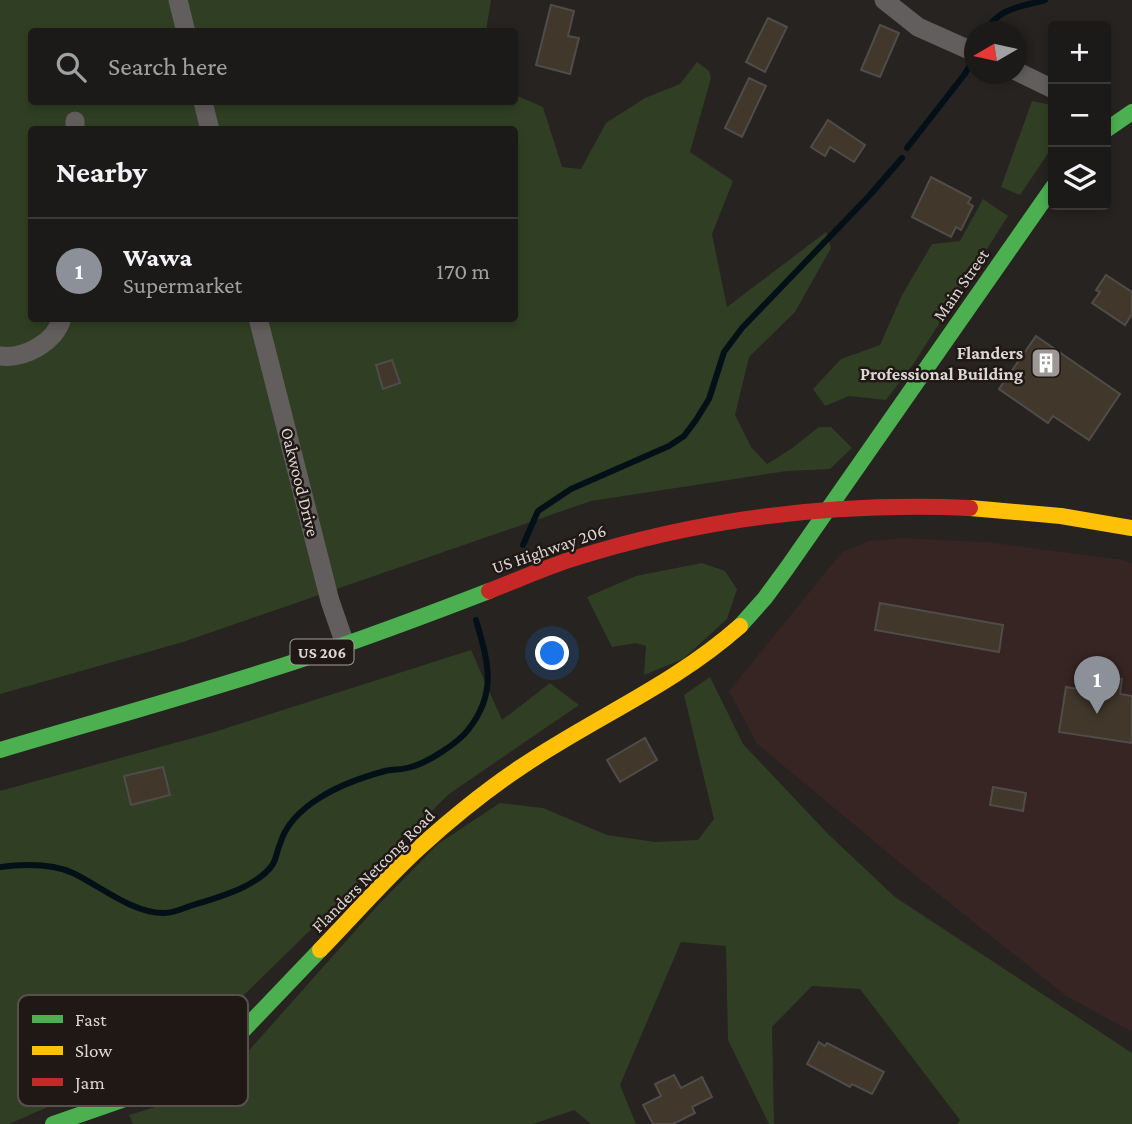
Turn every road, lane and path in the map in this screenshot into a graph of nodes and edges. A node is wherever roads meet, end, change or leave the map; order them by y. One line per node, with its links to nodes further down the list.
1 (178, 0): 3 (street)
2 (884, 0): 4 (street)
3 (185, 28)
4 (964, 47)
5 (1027, 76): 6 (street)
6 (1048, 86)
7 (205, 105): 9 (street)
8 (1132, 112): 10 (main road)
9 (210, 126)
10 (1111, 127)
11 (1048, 194): 15 (main road, Main Street)
12 (60, 322): 14 (street)
13 (259, 322): 17 (street, Oakwood Drive)
14 (0, 356)
15 (829, 509): 16 (main road, US Highway 206 / US 206); 17 (main road, US Highway 206 / US 206); 19 (main road, Flanders Netcong Road)
16 (1132, 528)
17 (345, 644): 18 (main road, US Highway 206 / US 206)
18 (0, 750)
19 (248, 1026)
20 (103, 1106): 21 (main road, Flanders Netcong Road)
21 (53, 1124)

